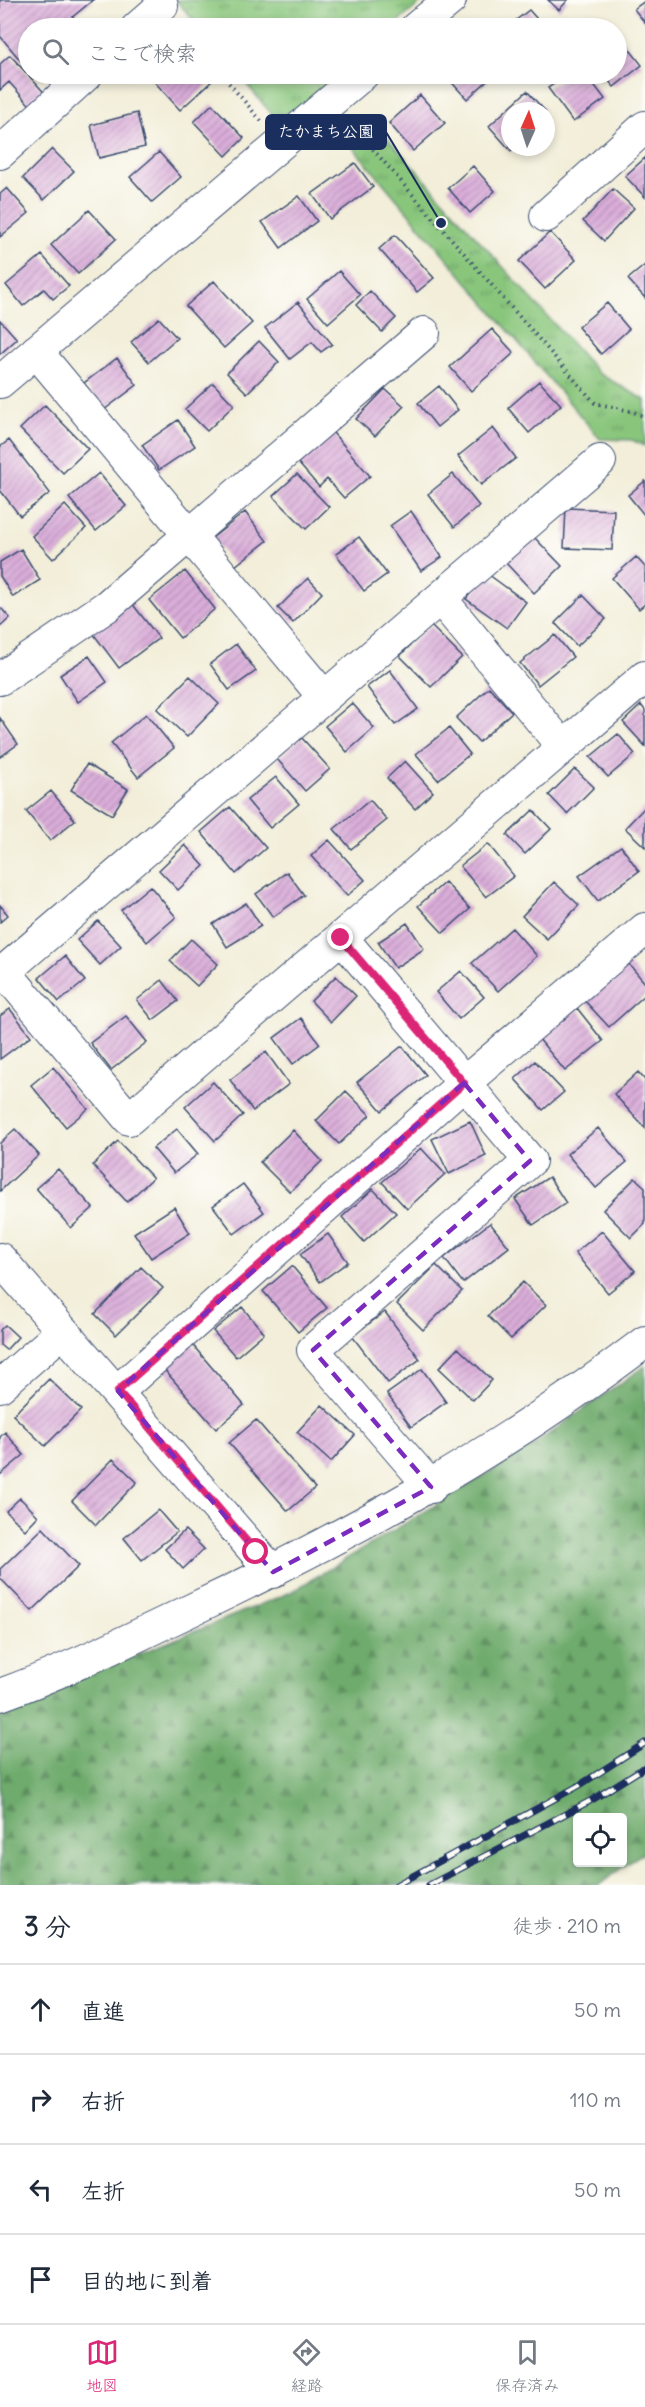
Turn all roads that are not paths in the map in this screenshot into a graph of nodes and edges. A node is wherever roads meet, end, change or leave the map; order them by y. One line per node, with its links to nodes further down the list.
1 (450, 0): 4 (street)
2 (162, 6): 3 (street)
3 (148, 18)
4 (428, 18)
5 (76, 84): 8 (street)
6 (351, 84): 11 (street)
7 (645, 127): 9 (street)
8 (0, 153)
9 (546, 216)
10 (424, 333): 14 (street)
11 (36, 351): 12 (street); 14 (street)
12 (0, 382)
13 (600, 461): 15 (street)
14 (187, 535): 17 (street); 18 (street)
15 (440, 598): 18 (street); 19 (street)
16 (645, 677): 19 (street)
17 (0, 679)
18 (324, 697): 22 (street)
19 (563, 747): 21 (street)
20 (645, 929): 23 (street)
21 (341, 938): 22 (street); 23 (street)
22 (2, 973)
23 (464, 1083): 28 (street); 29 (street)
24 (0, 1259): 25 (street)
25 (63, 1331): 27 (street); 28 (street)
26 (645, 1342): 29 (street)
27 (0, 1386)
28 (118, 1391): 30 (street)
29 (431, 1487): 30 (street)
30 (273, 1572): 31 (street)
31 (0, 1695)

